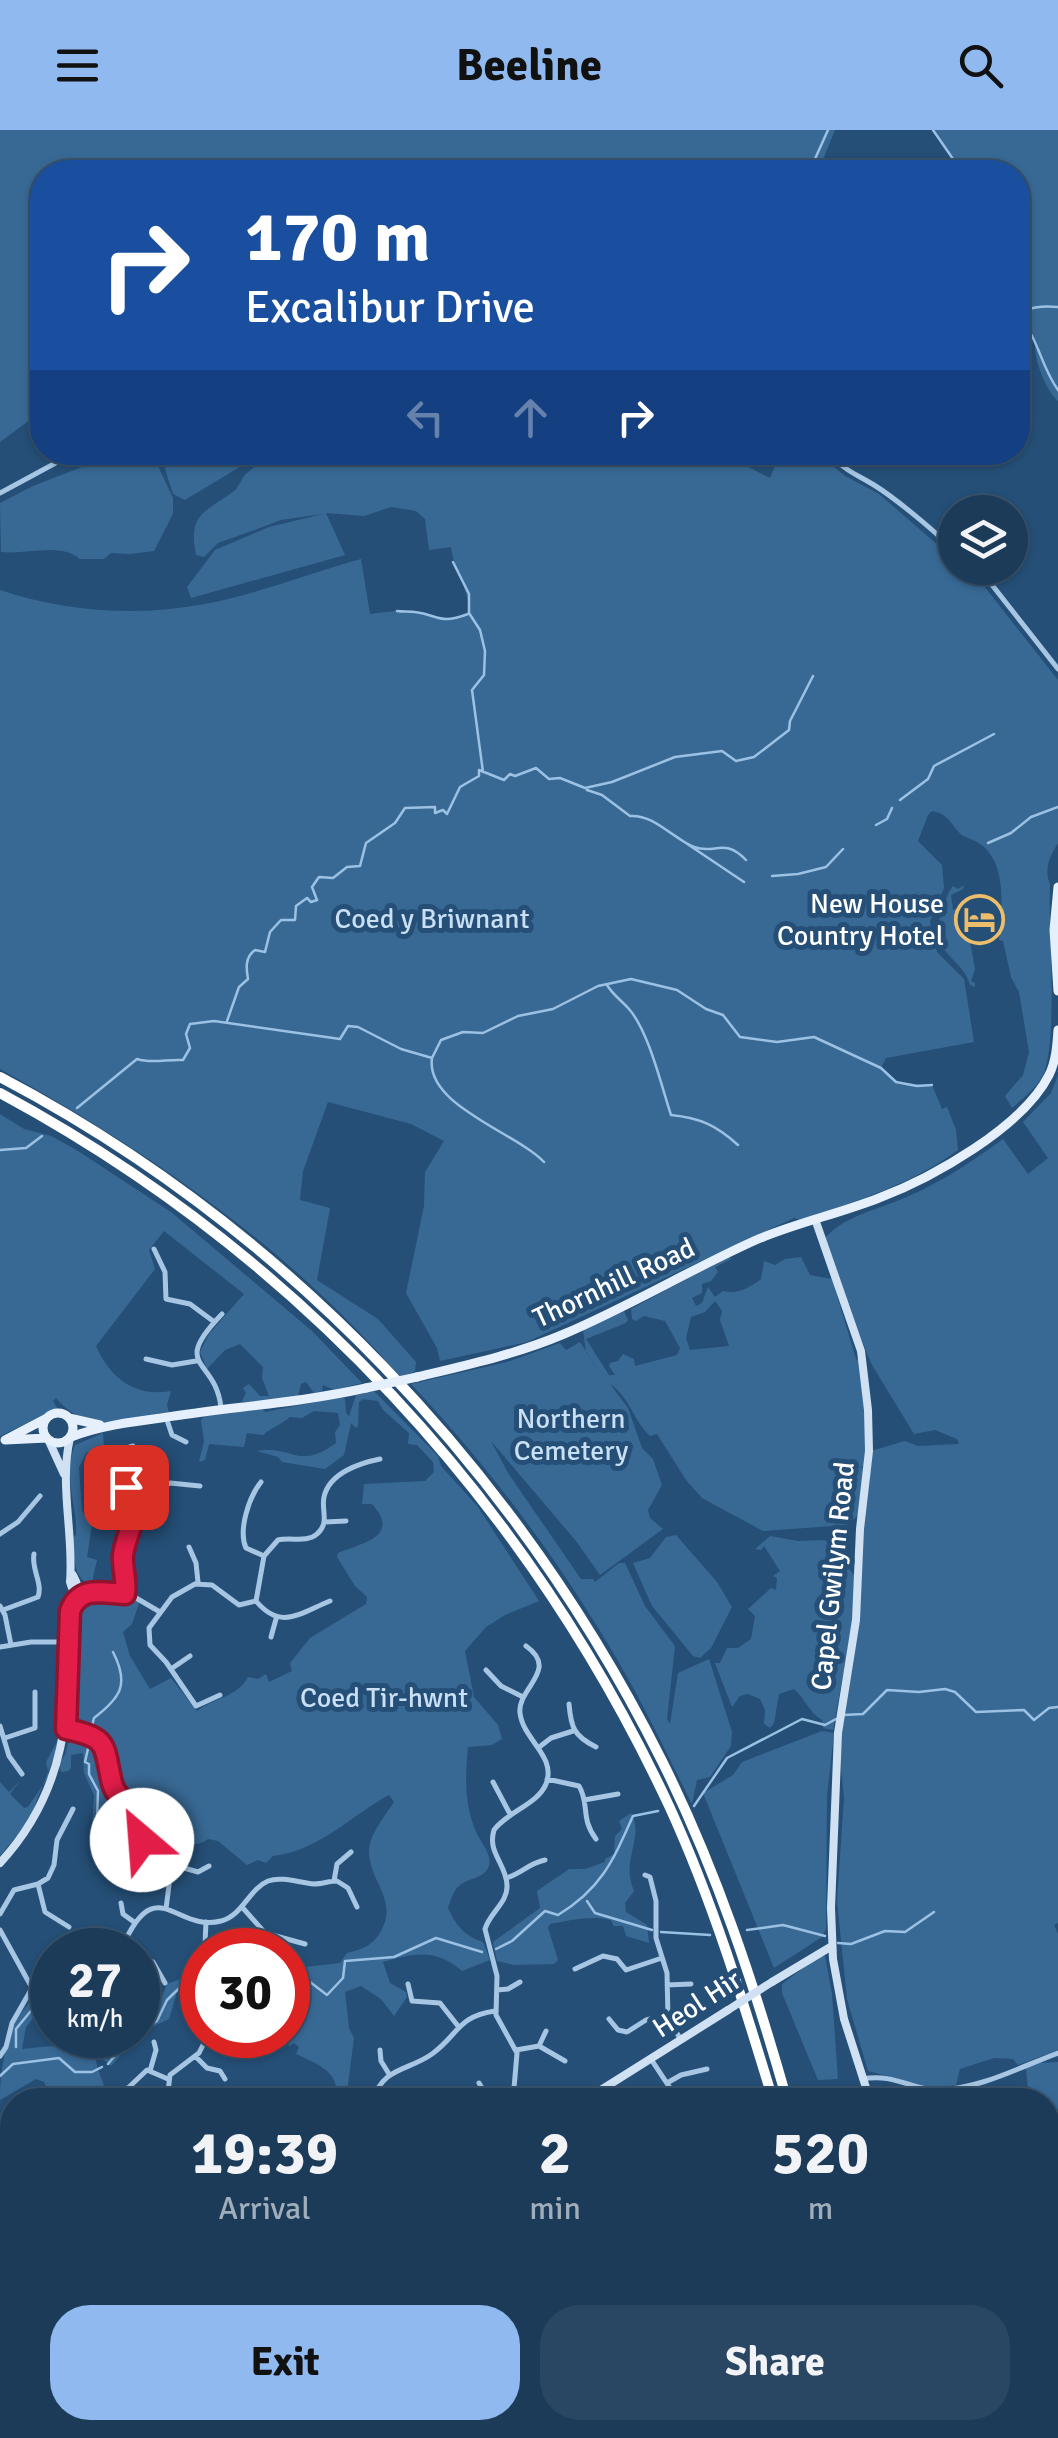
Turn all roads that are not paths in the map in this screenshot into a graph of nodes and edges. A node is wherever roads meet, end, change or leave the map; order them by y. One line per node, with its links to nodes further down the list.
1 (52, 465): 3 (street)
2 (840, 465): 4 (street)
3 (0, 493)
4 (938, 534)
5 (992, 585): 6 (street)
6 (1058, 668)
7 (1058, 887): 8 (main road)
8 (1058, 991)
9 (1058, 1030): 12 (main road, Thornhill Road)
10 (0, 1077): 143 (highway)
11 (0, 1093): 142 (highway)
12 (816, 1219): 18 (main road, Thornhill Road, bridge); 99 (street, Capel Gwilym Road)
13 (154, 1249): 15 (street)
14 (222, 1314): 15 (street)
15 (214, 1322): 17 (street)
16 (146, 1359): 17 (street)
17 (197, 1361): 18 (street)
18 (221, 1408): 20 (main road, Thornhill Road)
19 (48, 1417): 21 (main road, Thornhill Road); 24 (main road); 25 (main road, Thornhill Road)
20 (166, 1417): 22 (main road, Thornhill Road); 26 (street)
21 (68, 1418): 22 (main road, Thornhill Road); 23 (main road)
22 (105, 1426): 23 (main road, Thornhill Road)
23 (70, 1437): 24 (main road, Thornhill Road); 29 (street)
24 (48, 1439): 25 (main road, Thornhill Road); 29 (street)
25 (3, 1441)
26 (186, 1442)
27 (133, 1446): 30 (street)
28 (380, 1459): 37 (street)
29 (64, 1474): 43 (street)
30 (112, 1478): 32 (street); 35 (street)
31 (262, 1482): 41 (street)
32 (102, 1484)
33 (200, 1486): 35 (street)
34 (40, 1496): 38 (street)
35 (135, 1501): 44 (street)
36 (346, 1520): 37 (street)
37 (324, 1522): 41 (street)
38 (1, 1531)
39 (189, 1546): 42 (street)
40 (34, 1554): 47 (street)
41 (264, 1556): 45 (street)
42 (198, 1583): 45 (street); 48 (street)
43 (81, 1594): 44 (street); 51 (street)
44 (125, 1594): 48 (street)
45 (256, 1601): 49 (street)
46 (330, 1601): 49 (street)
47 (2, 1608): 52 (street)
48 (160, 1612): 56 (street)
49 (276, 1619): 50 (street)
50 (271, 1637)
51 (70, 1642): 52 (street); 63 (street)
52 (11, 1645): 54 (street)
53 (526, 1646): 60 (street)
54 (0, 1647)
55 (190, 1656): 56 (street)
56 (171, 1669): 59 (street)
57 (486, 1670): 60 (street)
58 (35, 1692): 65 (street)
59 (220, 1694)
60 (523, 1696): 67 (street)
61 (569, 1704): 64 (street)
62 (0, 1726): 65 (street)
63 (66, 1729): 75 (street); 80 (street)
64 (574, 1731): 66 (street); 67 (street)
65 (5, 1738): 68 (street)
66 (596, 1747)
67 (538, 1748): 69 (street)
68 (22, 1774)
69 (547, 1779): 72 (street); 74 (street)
70 (494, 1782): 74 (street)
71 (618, 1794): 72 (street)
72 (584, 1800): 76 (street)
73 (73, 1809): 86 (street)
74 (510, 1814): 84 (street)
75 (140, 1838): 77 (street); 82 (street)
76 (596, 1839)
77 (118, 1850)
78 (351, 1852): 85 (street)
79 (545, 1860): 84 (street)
80 (0, 1863)
81 (209, 1866): 82 (street)
82 (168, 1872): 90 (street)
83 (645, 1875): 101 (street)
84 (506, 1878): 109 (street)
85 (334, 1880): 88 (street); 89 (street)
86 (38, 1884): 91 (street); 94 (street)
87 (120, 1904): 92 (street)
88 (242, 1907): 93 (street); 97 (street)
89 (357, 1907)
90 (166, 1909): 92 (street); 93 (street)
91 (0, 1914)
92 (134, 1922): 95 (street)
93 (206, 1922): 96 (street)
94 (69, 1926)
95 (132, 1928)
96 (206, 1928)
97 (261, 1928)
98 (0, 1930): 100 (street)
99 (832, 1946): 115 (street, Heol Hir, bridge); 131 (street, Capel Gwilym Road)
100 (4, 1948): 120 (street)
101 (662, 1958): 102 (street); 108 (street)
102 (575, 1969)
103 (160, 1975): 105 (street)
104 (520, 1982): 109 (street)
105 (164, 1983)
106 (408, 1984): 113 (street)
107 (691, 1984): 108 (street)
108 (667, 1985): 111 (street)
109 (496, 1990): 110 (street)
110 (495, 2011): 113 (street); 118 (street)
111 (668, 2015): 112 (street); 115 (street)
112 (608, 2019)
113 (458, 2026): 128 (street)
114 (546, 2032): 116 (street)
115 (681, 2040): 124 (street, Heol Hir)
116 (539, 2046): 118 (street); 125 (street)
117 (380, 2050): 128 (street)
118 (516, 2050): 139 (street)
119 (1058, 2053): 146 (street)
120 (0, 2056)
121 (154, 2058): 127 (street)
122 (192, 2058): 129 (street)
123 (197, 2058): 130 (street)
124 (652, 2059): 134 (street); 140 (street, Heol Hir)
125 (566, 2061)
126 (707, 2069): 134 (street)
127 (150, 2071): 129 (street); 135 (street)
128 (389, 2074): 137 (street)
129 (168, 2079): 136 (street)
130 (225, 2079)
131 (862, 2079): 144 (street, Capel Gwilym Road); 145 (street)
132 (124, 2080): 135 (street)
133 (479, 2083): 138 (street)
134 (667, 2083): 141 (street)
135 (128, 2088)
136 (168, 2088)
137 (380, 2088)
138 (482, 2088)
139 (514, 2088)
140 (605, 2088)
141 (670, 2088)
142 (769, 2088)
143 (783, 2088)
144 (865, 2088)
145 (925, 2088)
146 (954, 2088)

